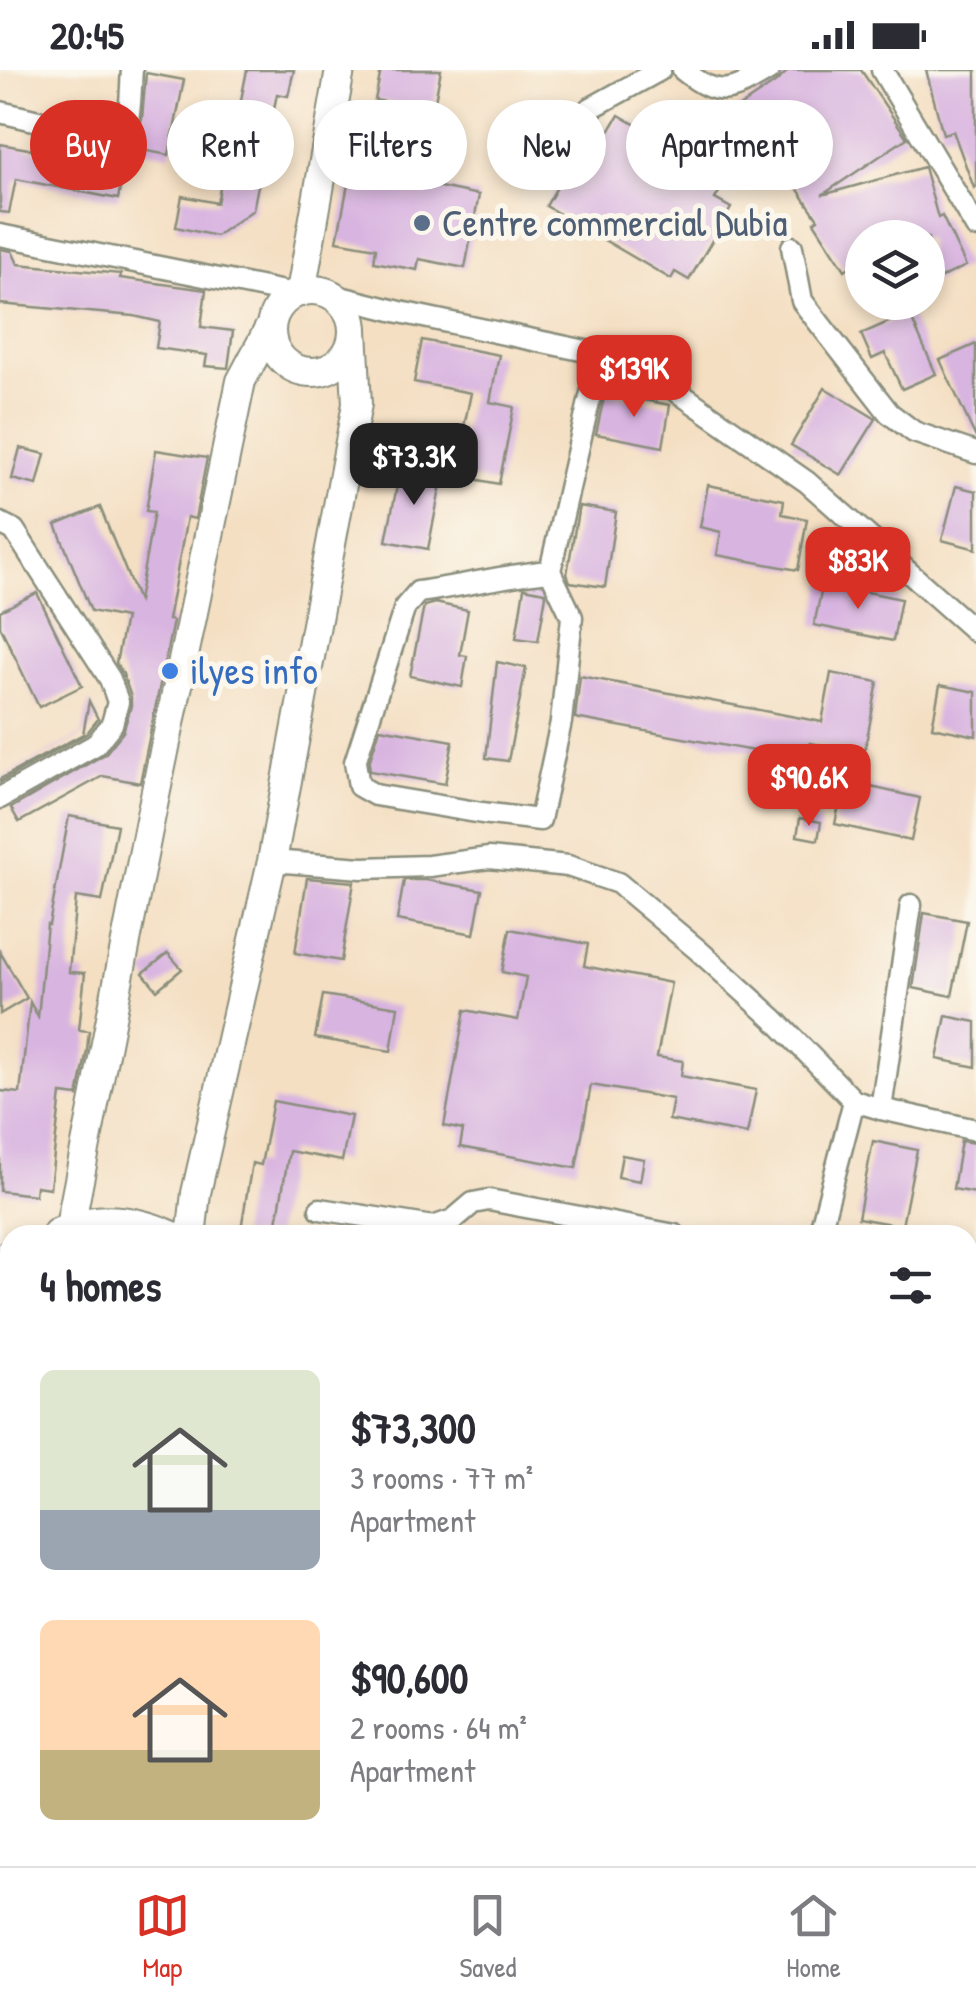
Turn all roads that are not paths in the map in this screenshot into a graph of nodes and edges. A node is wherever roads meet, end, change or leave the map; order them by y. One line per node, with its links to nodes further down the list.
1 (132, 70): 9 (street)
2 (340, 70): 13 (street)
3 (359, 70): 13 (street)
4 (660, 70): 8 (street)
5 (683, 70): 6 (street)
6 (769, 70)
7 (882, 70): 10 (street)
8 (605, 100)
9 (0, 112)
10 (976, 228)
11 (0, 235): 13 (street)
12 (792, 246): 17 (street)
13 (312, 293): 14 (street); 15 (street); 16 (street)
14 (271, 325): 15 (street); 28 (street)
15 (353, 330): 22 (street)
16 (600, 354): 19 (street); 20 (street)
17 (976, 453)
18 (0, 522): 21 (street)
19 (550, 572): 19 (street)
20 (976, 632)
21 (0, 798)
22 (272, 861): 24 (street); 31 (street)
23 (910, 905): 25 (street)
24 (854, 1101): 25 (street); 35 (street)
25 (881, 1109): 26 (street)
26 (976, 1130)
27 (320, 1209): 32 (street)
28 (63, 1225)
29 (83, 1225): 30 (street)
30 (144, 1225)
31 (192, 1225)
32 (420, 1225)
33 (439, 1225): 34 (street)
34 (623, 1225)
35 (823, 1225)

